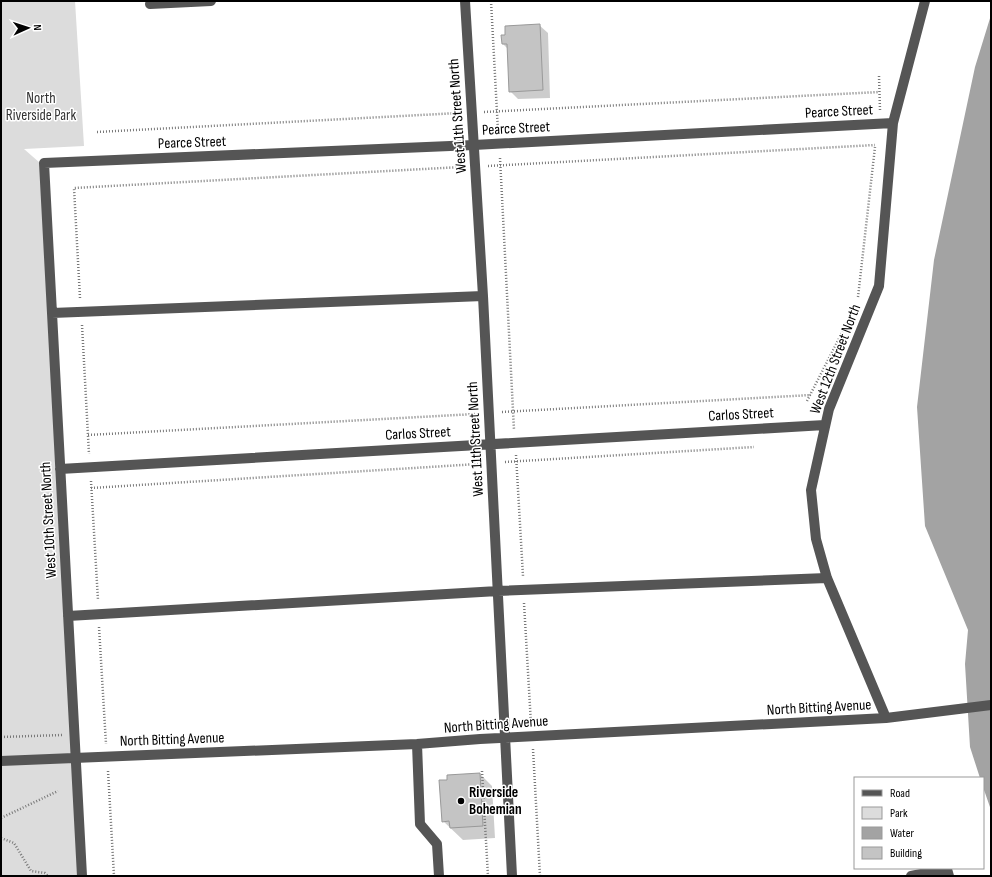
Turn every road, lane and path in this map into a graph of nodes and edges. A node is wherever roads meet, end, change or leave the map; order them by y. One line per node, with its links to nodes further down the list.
1 (211, 1): 4 (street)
2 (465, 1): 7 (street, West 11th Street North)
3 (925, 1): 8 (street, West 12th Street North)
4 (150, 4)
5 (879, 76): 6 (path)
6 (880, 92): 7 (path); 9 (path)
7 (472, 113): 10 (path); 11 (street, West 11th Street North)
8 (892, 123): 9 (street, Pearce Street); 22 (street, West 12th Street North)
9 (878, 124): 11 (street, Pearce Street); 15 (path)
10 (97, 132)
11 (474, 145): 12 (street, Pearce Street); 14 (street, West 11th Street North)
12 (44, 163): 17 (street, West 10th Street North)
13 (74, 188): 16 (path)
14 (483, 296): 16 (street); 21 (street, West 11th Street North)
15 (858, 301)
16 (81, 311): 17 (street); 23 (path)
17 (52, 313): 28 (street, West 10th Street North)
18 (851, 315): 19 (path)
19 (811, 395): 20 (path); 21 (path)
20 (807, 402)
21 (489, 413): 23 (path); 24 (street, West 11th Street North)
22 (825, 425): 24 (street, Carlos Street); 30 (street, West 12th Street North)
23 (88, 435): 27 (path)
24 (491, 444): 26 (street, West 11th Street North); 27 (street, Carlos Street)
25 (754, 447): 26 (path)
26 (492, 463): 29 (path); 31 (street, West 11th Street North)
27 (90, 467): 28 (street, Carlos Street); 29 (path)
28 (60, 469): 33 (street, West 10th Street North)
29 (91, 488): 32 (path)
30 (827, 578): 31 (street); 35 (street, West 12th Street North)
31 (498, 591): 32 (street); 38 (street, West 11th Street North)
32 (98, 614): 33 (street); 40 (path)
33 (68, 616): 36 (street, West 10th Street North)
34 (991, 705): 35 (street, North Bitting Avenue)
35 (886, 718): 38 (street, North Bitting Avenue)
36 (74, 735): 37 (path); 41 (street, West 10th Street North)
37 (1, 737)
38 (505, 738): 39 (street, North Bitting Avenue); 53 (street, West 11th Street North)
39 (418, 744): 40 (street, North Bitting Avenue); 51 (street)
40 (107, 756): 41 (street, North Bitting Avenue); 50 (path)
41 (76, 758): 42 (street, North Bitting Avenue); 49 (street, West 10th Street North)
42 (1, 761)
43 (482, 771): 52 (path)
44 (58, 791): 45 (path)
45 (1, 818)
46 (1, 838): 48 (path)
47 (948, 872): 54 (street)
48 (48, 876)
49 (82, 876)
50 (114, 876)
51 (439, 876)
52 (488, 876)
53 (512, 876)
54 (911, 876)

